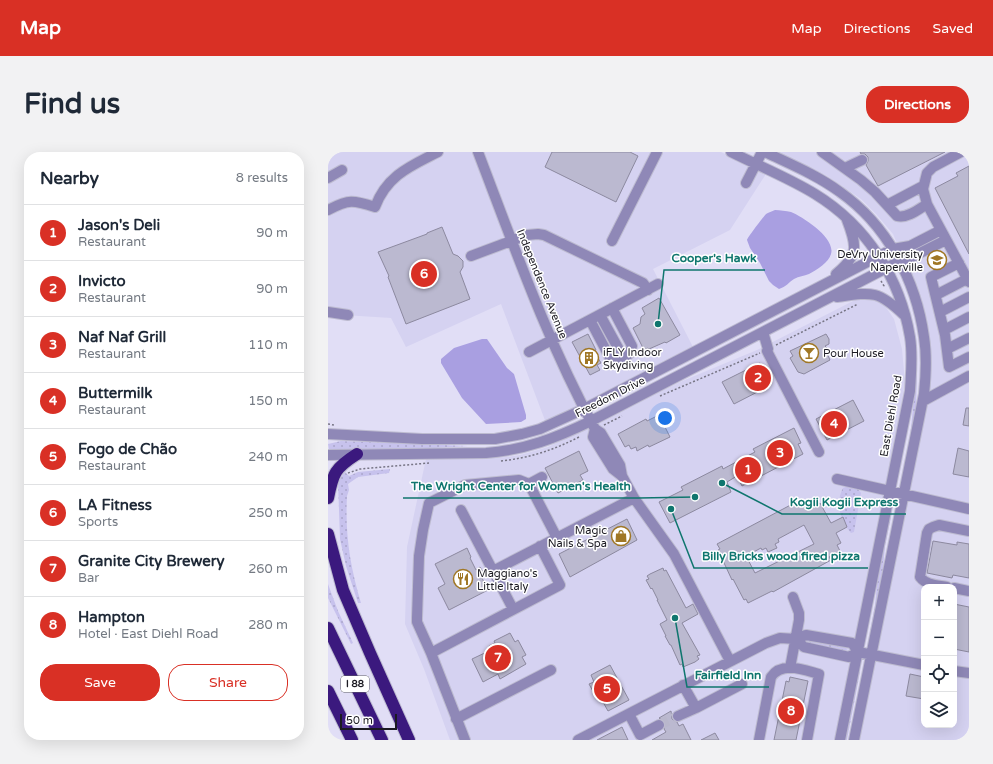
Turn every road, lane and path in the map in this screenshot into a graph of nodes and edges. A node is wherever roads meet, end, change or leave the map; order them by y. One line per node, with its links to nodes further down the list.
1 (438, 152): 17 (street)
2 (478, 152): 20 (street, Independence Avenue)
3 (657, 152): 22 (street)
4 (731, 152): 9 (street, East Diehl Road)
5 (764, 152): 9 (street); 23 (street)
6 (961, 152): 14 (street)
7 (826, 153): 10 (street)
8 (862, 160): 10 (street)
9 (756, 164): 13 (street); 18 (street, East Diehl Road)
10 (845, 168): 16 (street)
11 (342, 170): 12 (street)
12 (328, 178)
13 (746, 183)
14 (923, 186): 15 (street); 16 (street)
15 (927, 204): 16 (street); 19 (street)
16 (887, 205)
17 (328, 210)
18 (847, 218): 25 (street, East Diehl Road); 32 (street)
19 (941, 230): 21 (street); 23 (street, Freedom Drive)
20 (512, 240): 24 (street); 34 (street); 51 (street, Independence Avenue)
21 (946, 240): 26 (street, Freedom Drive); 27 (street)
22 (612, 241)
23 (893, 249): 25 (street, Freedom Drive); 26 (street)
24 (471, 256)
25 (879, 256): 28 (street, East Diehl Road); 32 (street, Freedom Drive)
26 (900, 261): 28 (street, Freedom Drive); 58 (street)
27 (959, 263): 30 (street); 35 (street)
28 (887, 268): 37 (street, Freedom Drive); 44 (street, East Diehl Road)
29 (880, 279): 33 (path)
30 (968, 280): 35 (street)
31 (658, 284): 34 (street)
32 (822, 285): 62 (street, Freedom Drive)
33 (884, 288)
34 (648, 290): 39 (street)
35 (936, 295): 41 (street)
36 (969, 297): 41 (street)
37 (829, 298): 44 (street); 48 (street, Freedom Drive)
38 (860, 303): 53 (path)
39 (612, 308): 43 (street); 56 (street)
40 (328, 312): 42 (street)
41 (940, 312): 47 (street)
42 (348, 315)
43 (600, 315): 46 (street); 56 (street)
44 (905, 316): 73 (street, East Diehl Road)
45 (969, 318): 47 (street)
46 (590, 320): 51 (street); 56 (street)
47 (944, 330): 52 (street)
48 (763, 332): 49 (street, Freedom Drive); 53 (street)
49 (752, 337): 53 (street); 65 (street, Freedom Drive)
50 (969, 338): 52 (street)
51 (551, 340): 54 (street); 62 (street, Independence Avenue)
52 (947, 349): 55 (street)
53 (766, 350): 60 (path); 67 (street)
54 (529, 352)
55 (969, 357)
56 (623, 358)
57 (969, 376): 59 (street)
58 (925, 381): 59 (street); 61 (street)
59 (945, 389): 61 (street)
60 (658, 397)
61 (923, 401): 74 (street)
62 (584, 409): 65 (street, Independence Avenue); 66 (street, Freedom Drive)
63 (626, 413): 65 (path)
64 (328, 424): 66 (path)
65 (596, 425): 68 (street, Freedom Drive); 76 (street, Independence Avenue)
66 (332, 435)
67 (819, 452)
68 (357, 454): 69 (street, Freedom Drive); 75 (highway)
69 (328, 455)
70 (542, 477): 72 (street)
71 (837, 479): 73 (street)
72 (529, 484): 81 (street); 92 (street)
73 (890, 490): 74 (street); 91 (street, East Diehl Road)
74 (904, 494): 77 (street); 93 (street)
75 (328, 498)
76 (634, 498): 81 (street); 94 (street, Independence Avenue)
77 (969, 509)
78 (461, 510): 83 (street)
79 (969, 532): 84 (street)
80 (328, 534): 110 (highway)
81 (557, 538): 82 (street)
82 (540, 546): 83 (street); 88 (street)
83 (493, 571): 88 (street)
84 (928, 584)
85 (957, 589): 86 (street)
86 (969, 591)
87 (793, 597): 90 (street)
88 (513, 609): 92 (street)
89 (328, 628): 109 (highway, I 88)
90 (796, 639): 91 (street); 94 (street); 96 (street)
91 (858, 652): 93 (street); 115 (street, East Diehl Road)
92 (431, 653): 106 (street)
93 (872, 654): 95 (street); 116 (street)
94 (730, 661): 101 (street)
95 (921, 664)
96 (790, 668): 113 (street); 114 (street)
97 (551, 670): 106 (street)
98 (957, 671): 99 (street)
99 (969, 673)
100 (742, 684): 103 (street)
101 (683, 686): 103 (street); 104 (street)
102 (328, 691): 108 (highway, I 88)
103 (696, 708): 105 (street)
104 (629, 714): 107 (street); 112 (street)
105 (678, 716)
106 (456, 720): 111 (street)
107 (660, 725)
108 (352, 740)
109 (382, 740)
110 (409, 740)
111 (465, 740)
112 (578, 740)
113 (759, 740)
114 (807, 740)
115 (840, 740)
116 (854, 740)

